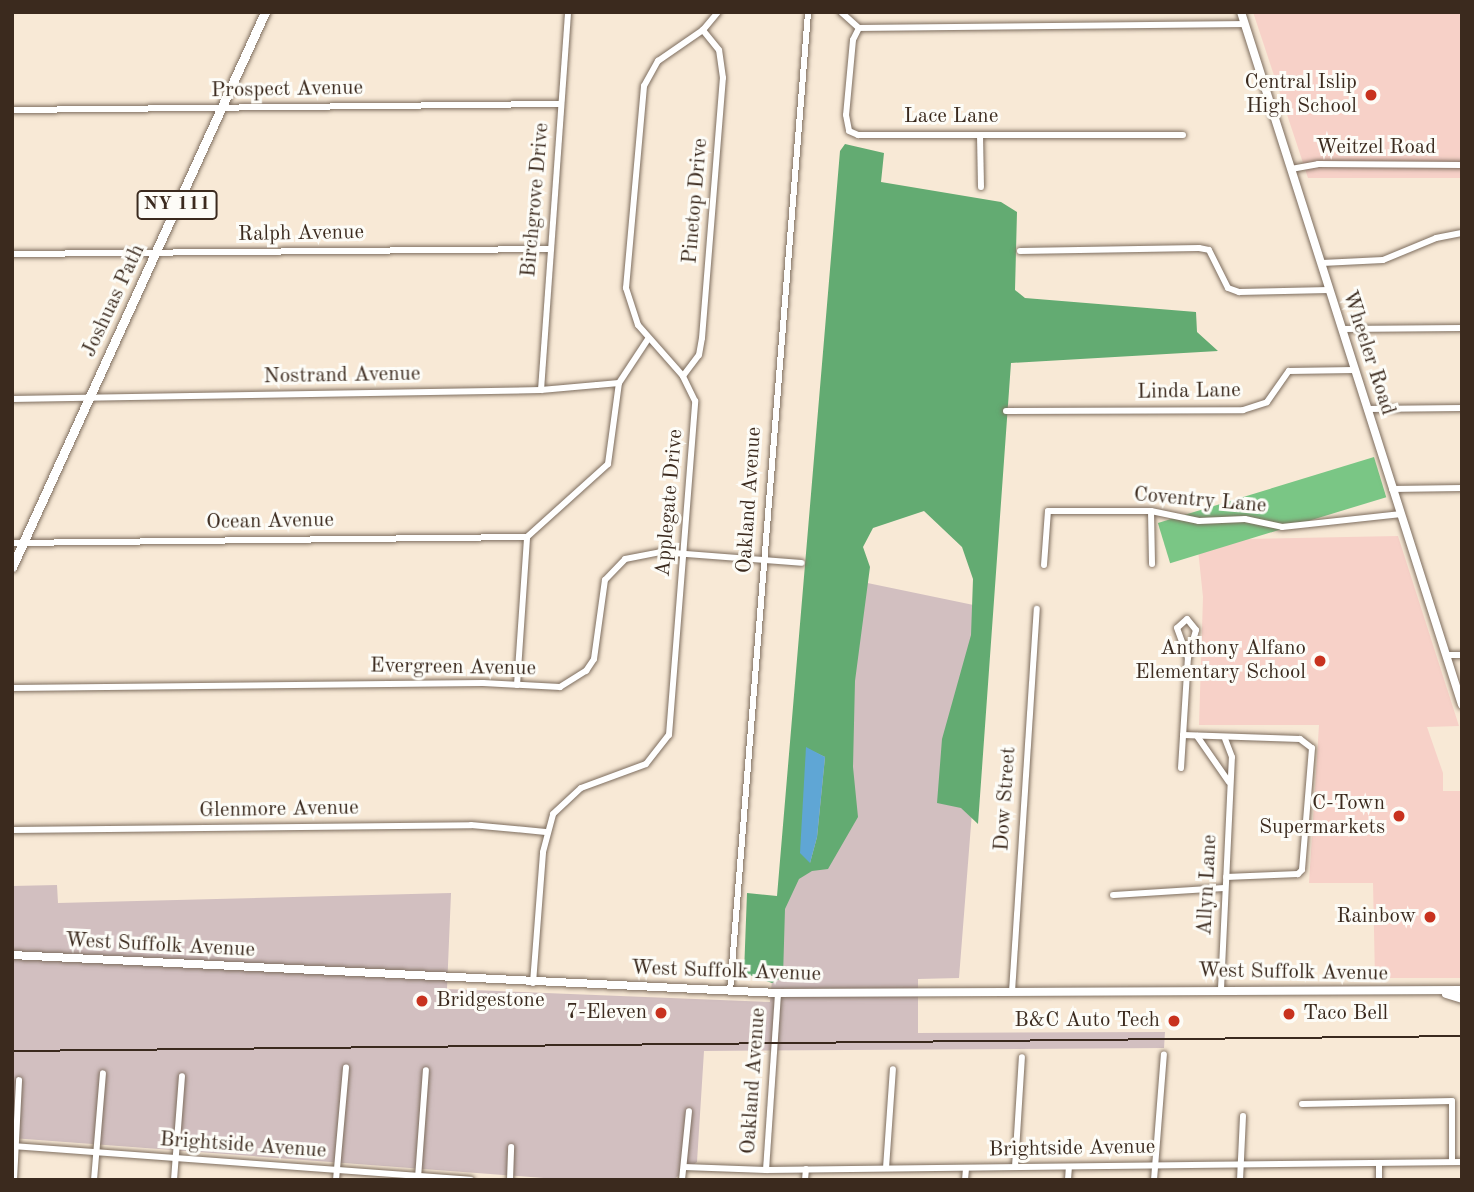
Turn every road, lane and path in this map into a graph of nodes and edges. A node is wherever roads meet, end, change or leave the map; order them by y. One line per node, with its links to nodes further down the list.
1 (265, 12): 11 (main road, Joshuas Path / NY 111)
2 (568, 12): 10 (street, Birchgrove Drive)
3 (718, 12): 9 (street, Applegate Drive)
4 (808, 12): 45 (street, Oakland Avenue)
5 (841, 12): 8 (street)
6 (1241, 12): 7 (main road, Wheeler Road)
7 (1245, 24): 8 (street); 16 (main road, Wheeler Road)
8 (859, 28): 13 (street, Lace Lane)
9 (703, 30): 27 (street, Applegate Drive); 29 (street, Pinetop Drive)
10 (561, 104): 11 (street, Prospect Avenue); 19 (street, Birchgrove Drive)
11 (221, 108): 12 (street, Prospect Avenue); 21 (main road, Joshuas Path / NY 111)
12 (12, 110)
13 (980, 135): 14 (street, Lace Lane); 17 (street)
14 (1183, 135)
15 (1462, 165): 16 (street, Weitzel Road)
16 (1291, 169): 23 (main road, Wheeler Road)
17 (981, 187)
18 (1462, 233): 23 (street)
19 (549, 249): 21 (street, Ralph Avenue); 31 (street, Birchgrove Drive)
20 (1020, 251): 24 (street)
21 (155, 253): 22 (street, Ralph Avenue); 33 (main road, Joshuas Path / NY 111)
22 (12, 254)
23 (1322, 263): 24 (main road, Wheeler Road)
24 (1329, 290): 26 (main road, Wheeler Road)
25 (1462, 328): 26 (street)
26 (1342, 329): 28 (main road, Wheeler Road)
27 (648, 339): 29 (street, Applegate Drive); 30 (street)
28 (1354, 370): 35 (main road, Wheeler Road); 36 (street, Linda Lane)
29 (683, 376): 44 (street, Applegate Drive)
30 (619, 383): 31 (street, Nostrand Avenue); 41 (street)
31 (541, 390): 33 (street, Nostrand Avenue)
32 (12, 398): 33 (street, Nostrand Avenue)
33 (89, 398): 43 (main road, Joshuas Path / NY 111)
34 (1462, 408): 35 (street)
35 (1367, 409): 38 (main road, Wheeler Road)
36 (1006, 411)
37 (1462, 488): 38 (street)
38 (1392, 489): 40 (main road, Wheeler Road)
39 (1151, 511): 40 (street, Coventry Lane); 47 (street); 48 (street, Coventry Lane)
40 (1401, 514): 51 (main road, Wheeler Road)
41 (527, 537): 43 (street, Ocean Avenue); 54 (street)
42 (12, 543): 43 (street, Ocean Avenue)
43 (23, 543): 49 (main road, Joshuas Path / NY 111)
44 (684, 553): 45 (street, Evergreen Avenue); 54 (street, Evergreen Avenue); 63 (street, Applegate Drive)
45 (764, 560): 46 (street, Evergreen Avenue); 71 (street, Oakland Avenue)
46 (803, 563)
47 (1152, 564)
48 (1044, 565)
49 (12, 567)
50 (1037, 609): 72 (street, Dow Street)
51 (1446, 655): 52 (street); 56 (main road, Wheeler Road)
52 (1462, 655)
53 (1188, 659): 53 (street); 57 (street)
54 (517, 685): 55 (street, Evergreen Avenue)
55 (12, 688)
56 (1462, 705)
57 (1183, 735): 58 (street); 60 (street)
58 (1197, 736): 59 (street); 61 (street)
59 (1225, 739): 61 (street, Allyn Lane); 64 (street)
60 (1181, 768)
61 (1229, 782): 64 (street, Allyn Lane)
62 (12, 830): 63 (street, Glenmore Avenue)
63 (546, 832): 68 (street, Applegate Drive)
64 (1226, 877): 65 (street, Allyn Lane)
65 (1224, 888): 66 (street); 69 (street, Allyn Lane)
66 (1113, 895)
67 (12, 956): 68 (main road, West Suffolk Avenue)
68 (533, 983): 71 (main road, West Suffolk Avenue)
69 (1220, 989): 72 (main road, West Suffolk Avenue); 73 (main road, West Suffolk Avenue)
70 (1462, 990): 73 (main road, West Suffolk Avenue)
71 (730, 991): 74 (main road, West Suffolk Avenue)
72 (1012, 992): 74 (main road, West Suffolk Avenue)
73 (1440, 992): 75 (main road, West Suffolk Avenue)
74 (778, 993): 103 (street, Oakland Avenue)
75 (1462, 999)
76 (1164, 1054): 95 (street)
77 (1022, 1057): 97 (street)
78 (346, 1067): 102 (street)
79 (893, 1069): 99 (street)
80 (426, 1070): 104 (street)
81 (103, 1073): 89 (street)
82 (182, 1076): 90 (street)
83 (19, 1080): 87 (street)
84 (1302, 1104): 91 (street)
85 (689, 1111): 96 (street)
86 (1243, 1116): 94 (street)
87 (14, 1146): 89 (street, Brightside Avenue); 105 (street)
88 (511, 1147): 110 (street)
89 (96, 1152): 90 (street, Brightside Avenue); 106 (street)
90 (176, 1158): 102 (street, Brightside Avenue); 107 (street)
91 (1452, 1162): 92 (street, Brightside Avenue); 93 (street, Brightside Avenue)
92 (1462, 1162)
93 (1379, 1163): 94 (street, Brightside Avenue); 117 (street)
94 (1241, 1164): 95 (street, Brightside Avenue); 116 (street)
95 (1155, 1166): 98 (street, Brightside Avenue); 115 (street)
96 (684, 1167): 103 (street, Brightside Avenue); 111 (street)
97 (1015, 1167): 98 (street, Brightside Avenue); 100 (street, Brightside Avenue)
98 (1069, 1167): 114 (street)
99 (886, 1168): 100 (street, Brightside Avenue); 101 (street, Brightside Avenue)
100 (966, 1168): 113 (street)
101 (806, 1169): 103 (street, Brightside Avenue); 112 (street)
102 (337, 1170): 104 (street, Brightside Avenue); 108 (street)
103 (765, 1170)
104 (418, 1178): 109 (street, Brightside Avenue)
105 (14, 1180)
106 (94, 1180)
107 (174, 1180)
108 (336, 1180)
109 (471, 1180)
110 (510, 1180)
111 (682, 1180)
112 (805, 1180)
113 (965, 1180)
114 (1068, 1180)
115 (1154, 1180)
116 (1240, 1180)
117 (1379, 1180)

